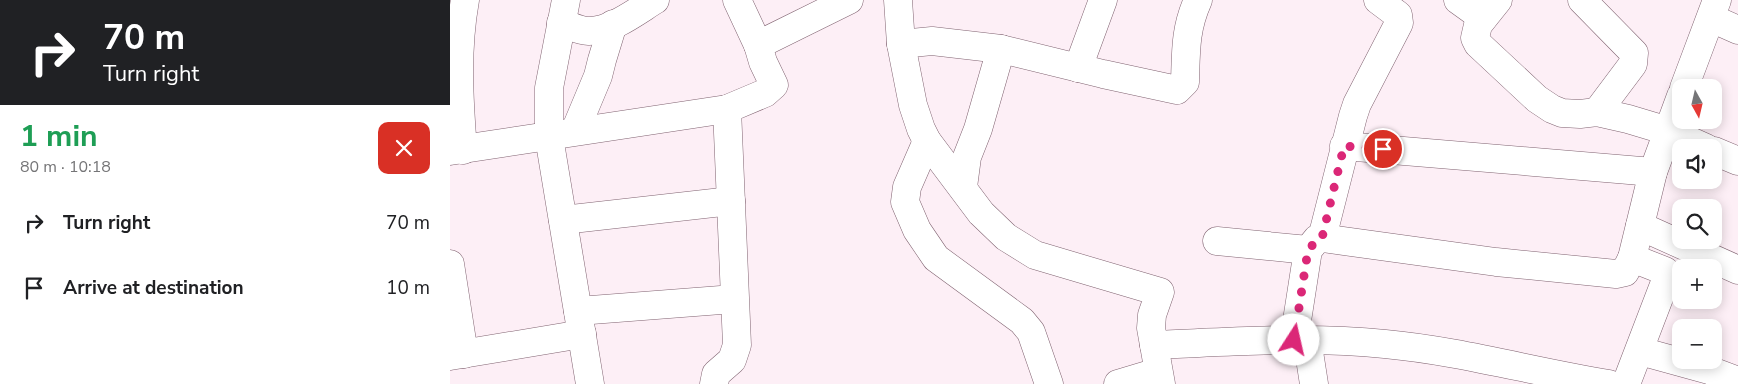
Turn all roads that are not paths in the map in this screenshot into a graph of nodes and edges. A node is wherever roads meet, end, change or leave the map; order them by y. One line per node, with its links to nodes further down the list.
1 (465, 0): 19 (street)
2 (655, 0): 14 (street)
3 (737, 0): 17 (street)
4 (849, 0): 17 (street)
5 (898, 0): 16 (street)
6 (1103, 0): 20 (street)
7 (1198, 0): 20 (street)
8 (1458, 0): 11 (street)
9 (1582, 0): 23 (street)
10 (1385, 2): 29 (street)
11 (1491, 9): 23 (street)
12 (1714, 9): 15 (street); 21 (street)
13 (564, 11): 14 (street); 26 (street)
14 (613, 24): 26 (street)
15 (1738, 30)
16 (901, 44): 18 (street); 28 (street)
17 (758, 45): 22 (street)
18 (1001, 48): 20 (street); 34 (street)
19 (454, 57): 30 (street)
20 (1078, 68)
21 (1687, 79)
22 (727, 109): 26 (street); 35 (street)
23 (1598, 112): 25 (street)
24 (1672, 120): 25 (street)
25 (1668, 131): 27 (street); 33 (street)
26 (562, 134): 30 (street); 36 (street)
27 (1686, 139)
28 (927, 142): 34 (street); 53 (street)
29 (1344, 146): 33 (street); 39 (street)
30 (456, 150)
31 (1722, 154): 32 (street)
32 (1738, 161)
33 (1653, 172): 37 (street)
34 (962, 187): 46 (street)
35 (730, 201): 36 (street); 43 (street)
36 (563, 220): 44 (street)
37 (1640, 226): 40 (street); 42 (street)
38 (1217, 241): 39 (street)
39 (1315, 244): 40 (street); 45 (street)
40 (1632, 258): 47 (street)
41 (450, 264): 48 (street)
42 (1738, 270)
43 (734, 298): 44 (street); 52 (street)
44 (580, 322): 48 (street); 51 (street)
45 (1301, 340): 46 (street); 55 (street); 56 (street)
46 (1154, 345): 49 (street)
47 (1640, 351): 50 (street); 57 (street)
48 (457, 355)
49 (1160, 378): 54 (street)
50 (1738, 381)
51 (590, 384)
52 (714, 384)
53 (1049, 384)
54 (1118, 384)
55 (1314, 384)
56 (1609, 384)
57 (1626, 384)

